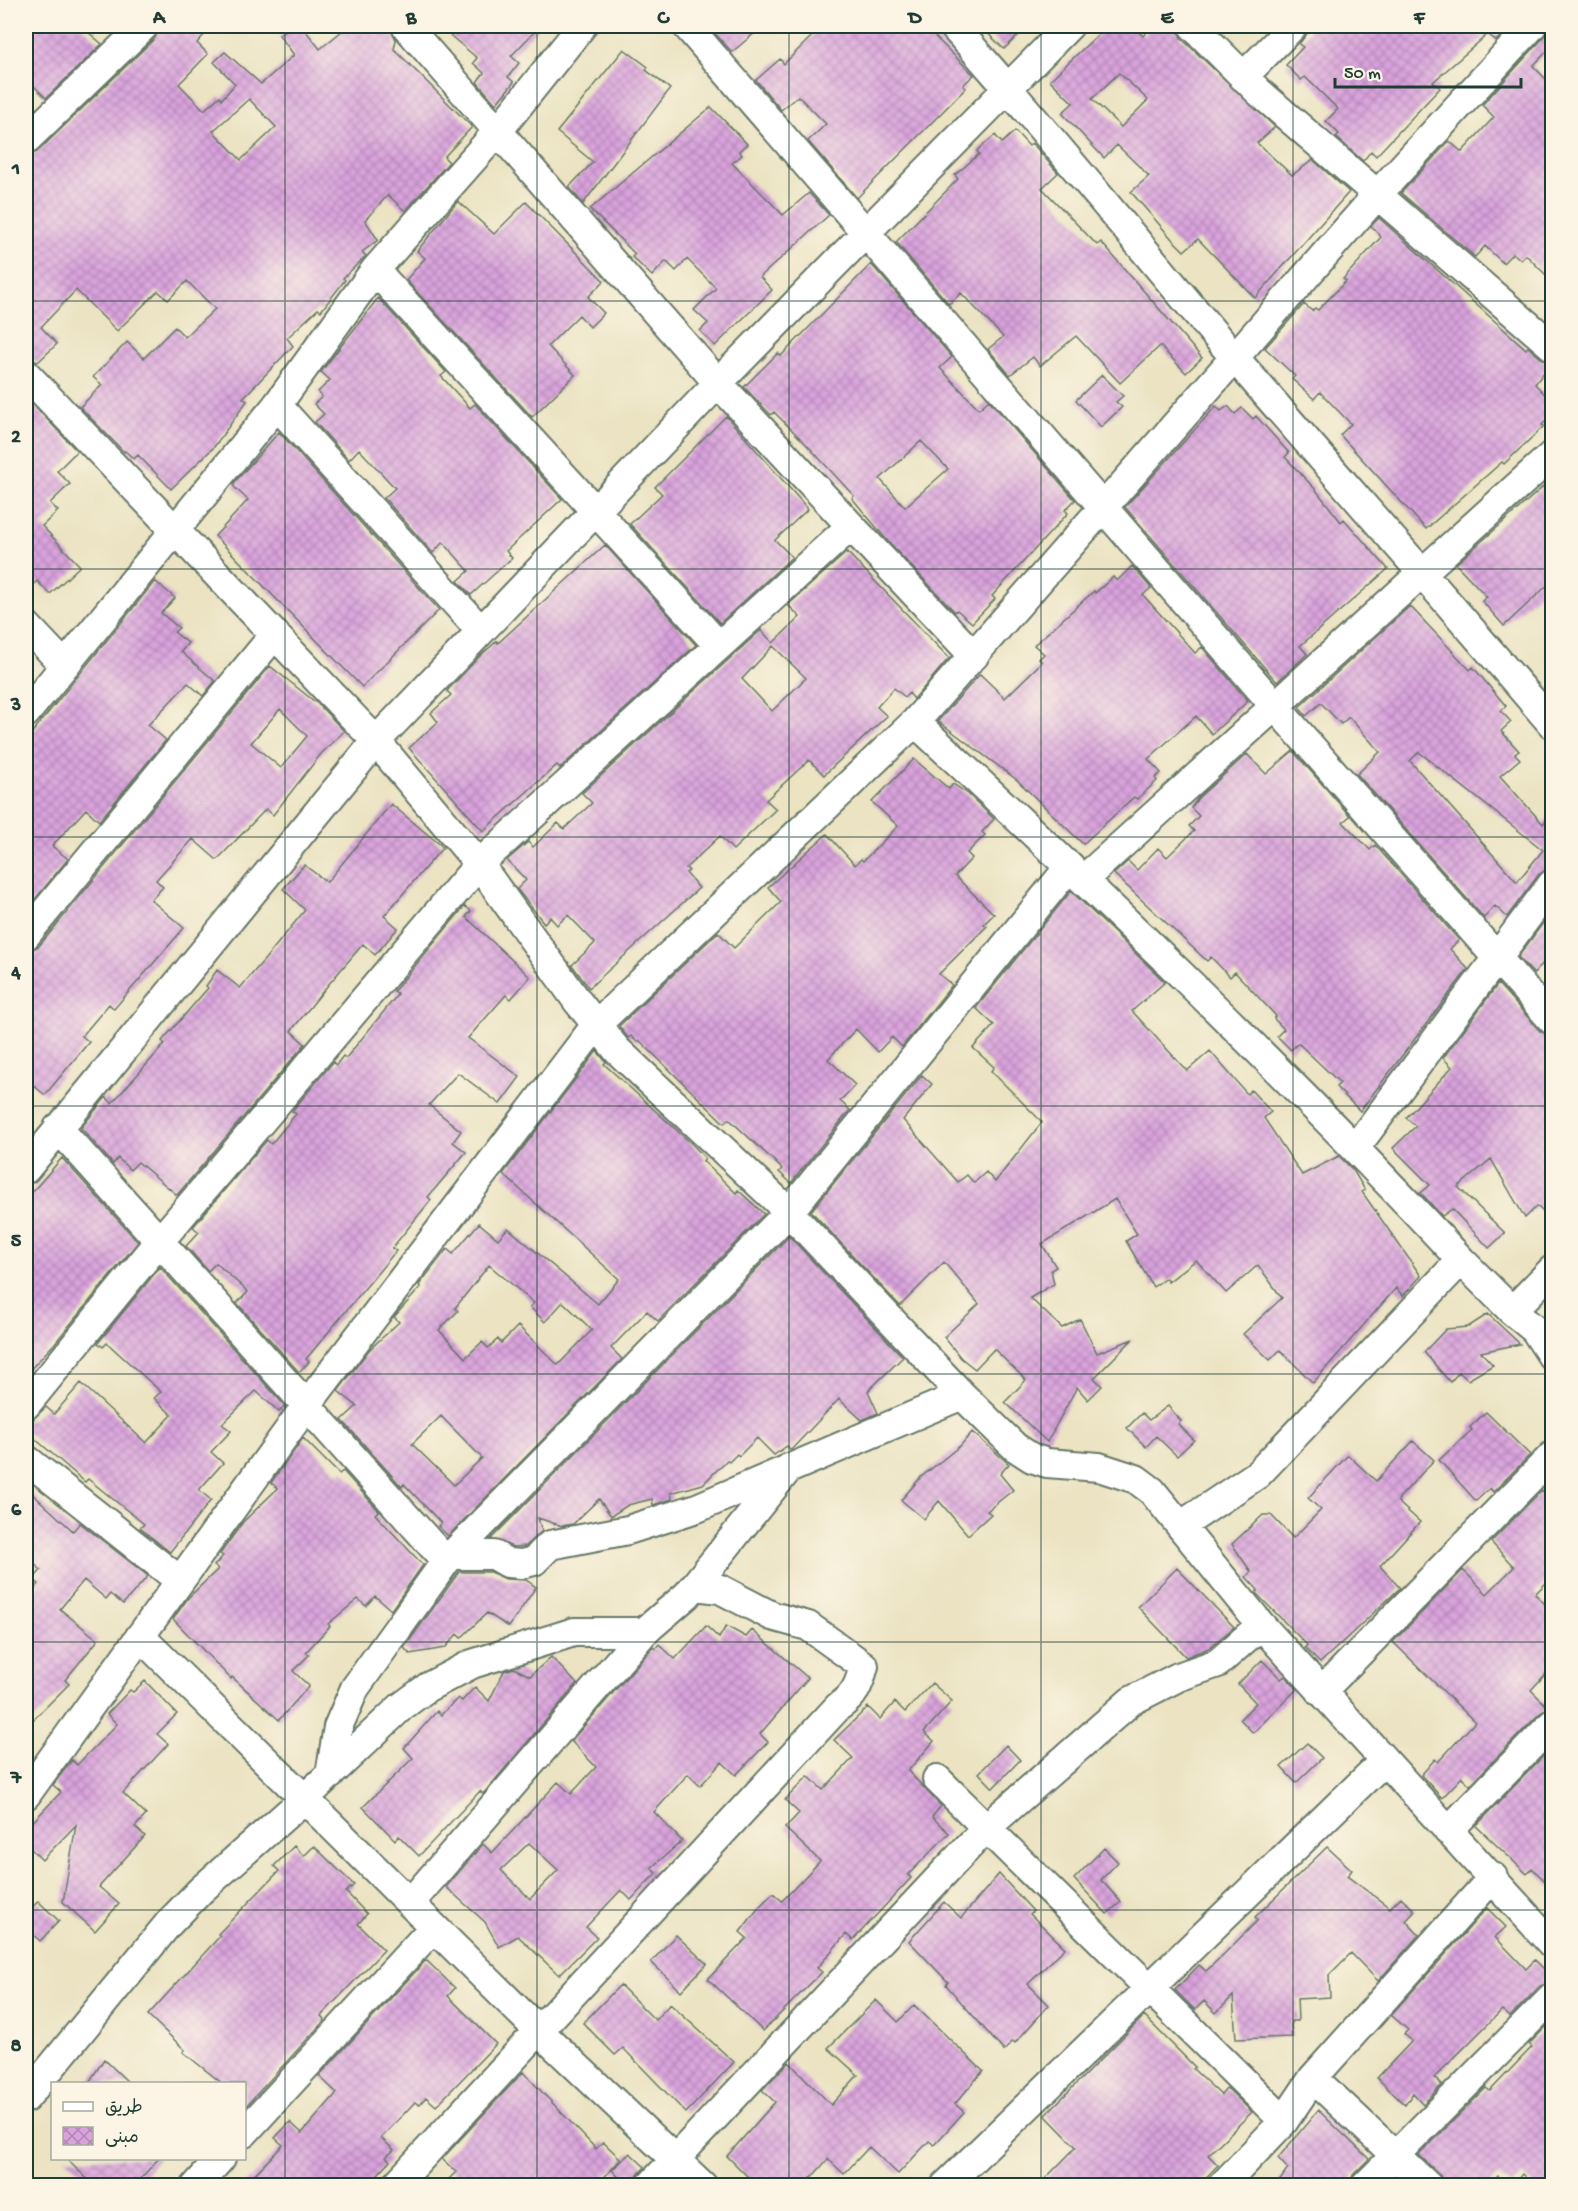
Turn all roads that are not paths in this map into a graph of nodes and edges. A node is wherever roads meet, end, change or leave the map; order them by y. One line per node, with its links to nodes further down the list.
1 (144, 26): 13 (street)
2 (406, 26): 12 (street)
3 (582, 26): 12 (street)
4 (687, 26): 15 (street)
5 (953, 26): 11 (street)
6 (1069, 26): 11 (street)
7 (1193, 26): 10 (street)
8 (1293, 26): 10 (street)
9 (1532, 26): 14 (street)
10 (1243, 77): 14 (street)
11 (1008, 87): 15 (street); 18 (street)
12 (498, 131): 16 (street); 20 (street)
13 (26, 140)
14 (1377, 195): 17 (street); 18 (street)
15 (867, 231): 20 (street); 23 (street)
16 (375, 270): 21 (street); 24 (street)
17 (1552, 345)
18 (1234, 357): 23 (street); 27 (street)
19 (26, 374): 26 (street)
20 (718, 383): 24 (street); 25 (street)
21 (277, 405): 26 (street); 29 (street)
22 (1552, 455): 27 (street)
23 (1106, 507): 32 (street); 34 (street)
24 (597, 510): 29 (street); 31 (street)
25 (851, 526): 31 (street); 32 (street)
26 (175, 530): 30 (street); 33 (street)
27 (1423, 572): 34 (street); 37 (street)
28 (26, 625): 33 (street)
29 (481, 631): 38 (street)
30 (275, 634): 38 (street); 42 (street)
31 (719, 646): 39 (street)
32 (974, 657): 36 (street)
33 (64, 665): 35 (street)
34 (1274, 705): 40 (street); 43 (street)
35 (26, 713)
36 (915, 722): 40 (street); 45 (street)
37 (1552, 724)
38 (376, 741): 39 (street); 46 (street)
39 (479, 864): 45 (street); 50 (street)
40 (1077, 873): 47 (street); 49 (street)
41 (1552, 884): 43 (street)
42 (26, 935)
43 (1498, 960): 44 (street); 47 (street)
44 (1552, 1020)
45 (596, 1025): 49 (street); 57 (street)
46 (58, 1128): 48 (street); 50 (street)
47 (1356, 1148): 51 (street)
48 (27, 1163)
49 (789, 1212): 55 (street); 62 (street)
50 (159, 1242): 56 (street); 57 (street)
51 (1461, 1260): 53 (street); 61 (street)
52 (1552, 1270): 53 (street)
53 (1512, 1311): 54 (street)
54 (1552, 1356)
55 (962, 1395): 60 (street); 61 (street)
56 (26, 1405)
57 (306, 1406): 62 (street); 63 (street)
58 (26, 1459): 63 (street)
59 (1550, 1463): 68 (street)
60 (789, 1468): 62 (street); 64 (street)
61 (1182, 1525): 65 (street)
62 (449, 1558): 71 (street)
63 (179, 1580): 67 (street)
64 (695, 1586): 66 (street); 83 (street)
65 (1261, 1625): 68 (street); 75 (street)
66 (644, 1632): 71 (street); 78 (street)
67 (140, 1636): 73 (street); 74 (street)
68 (1322, 1692): 70 (street)
69 (1552, 1724): 76 (street)
70 (1383, 1761): 76 (street); 81 (street)
71 (330, 1775): 74 (street)
72 (938, 1779): 75 (street)
73 (26, 1795)
74 (304, 1799): 78 (street); 85 (street)
75 (986, 1828): 81 (street); 89 (street)
76 (1448, 1831): 77 (street)
77 (1493, 1877): 80 (street); 84 (street)
78 (410, 1903): 79 (street)
79 (434, 1927): 83 (street); 87 (street)
80 (1552, 1944)
81 (1147, 1989): 86 (street); 95 (street)
82 (1552, 1998): 88 (street)
83 (538, 2031): 89 (street); 92 (street)
84 (1313, 2078): 86 (street); 88 (street)
85 (26, 2098)
86 (1284, 2121): 96 (street)
87 (246, 2131)
88 (1395, 2154): 97 (street); 98 (street)
89 (676, 2159): 93 (street); 94 (street)
90 (219, 2160): 91 (street)
91 (196, 2186)
92 (395, 2186)
93 (650, 2186)
94 (703, 2186)
95 (945, 2186)
96 (1222, 2186)
97 (1365, 2186)
98 (1428, 2186)

